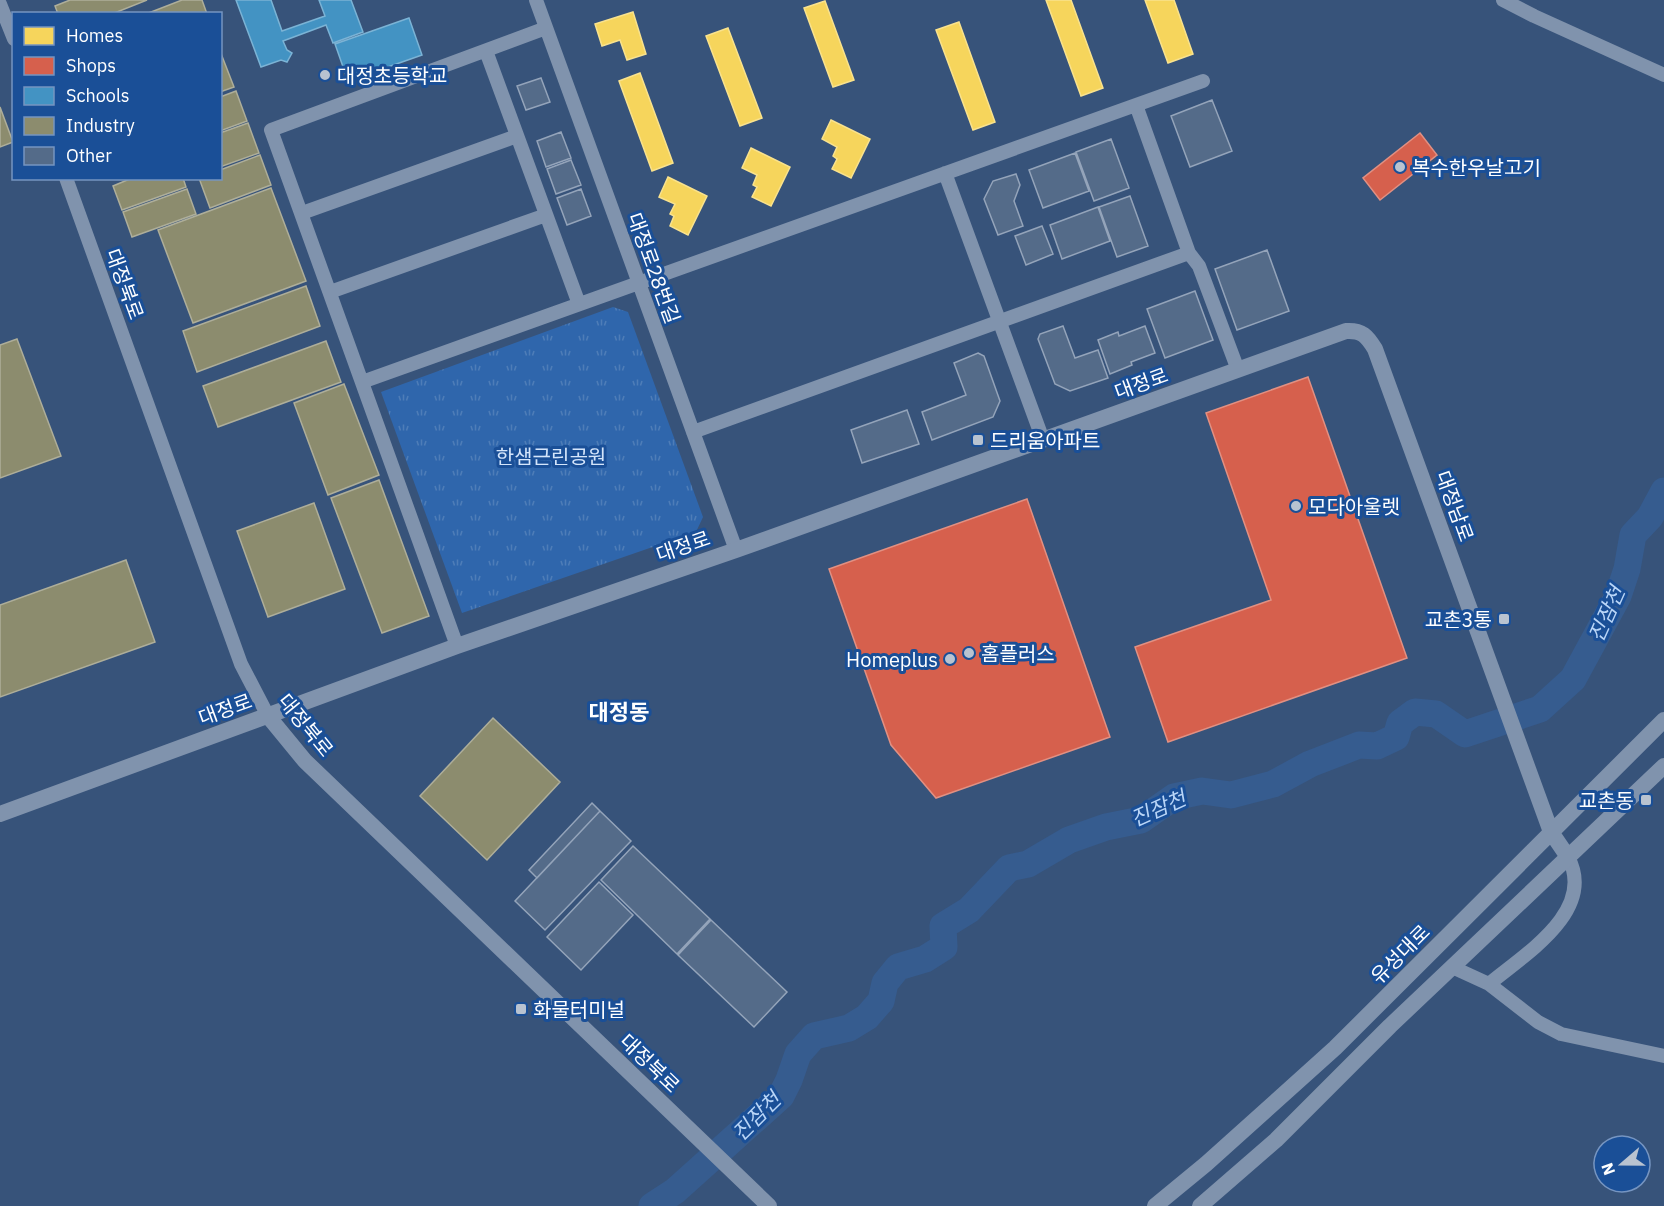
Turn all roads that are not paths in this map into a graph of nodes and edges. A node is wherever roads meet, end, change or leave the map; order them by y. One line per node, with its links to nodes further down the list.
1 (536, 0): 4 (street, 대정로28번길)
2 (1503, 0): 7 (street)
3 (0, 4): 5 (street)
4 (546, 28): 6 (street); 16 (street, 대정로28번길)
5 (12, 34)
6 (486, 51): 10 (street); 13 (street)
7 (1664, 75)
8 (1203, 81): 9 (street)
9 (1136, 105): 11 (street); 15 (street)
10 (518, 136): 13 (street); 14 (street)
11 (945, 173): 16 (street); 19 (street)
12 (67, 180): 27 (street, 대정북로)
13 (302, 213): 17 (street)
14 (546, 215): 17 (street); 18 (street)
15 (1189, 253): 19 (street); 21 (street)
16 (639, 283): 18 (street); 23 (street, 대정로28번길)
17 (330, 292): 22 (street)
18 (579, 304): 22 (street)
19 (999, 321): 23 (street); 24 (street)
20 (1375, 349): 21 (street, 대정로); 31 (street, 대정남로)
21 (1238, 370): 24 (street, 대정로)
22 (362, 382): 26 (street)
23 (693, 432): 25 (street, 대정로28번길)
24 (1042, 440): 25 (street, 대정로)
25 (736, 550): 26 (street, 대정로)
26 (457, 646): 27 (street, 대정로)
27 (268, 716): 30 (street, 대정로); 36 (street, 대정북로)
28 (1664, 720): 31 (street, 유성대로)
29 (1664, 766): 32 (street)
30 (0, 814)
31 (1551, 832): 32 (street); 37 (street, 유성대로)
32 (1568, 857): 33 (street); 34 (street)
33 (1452, 967): 34 (street); 38 (street)
34 (1489, 984): 35 (street)
35 (1664, 1056)
36 (769, 1206)
37 (1155, 1206)
38 (1200, 1206)

